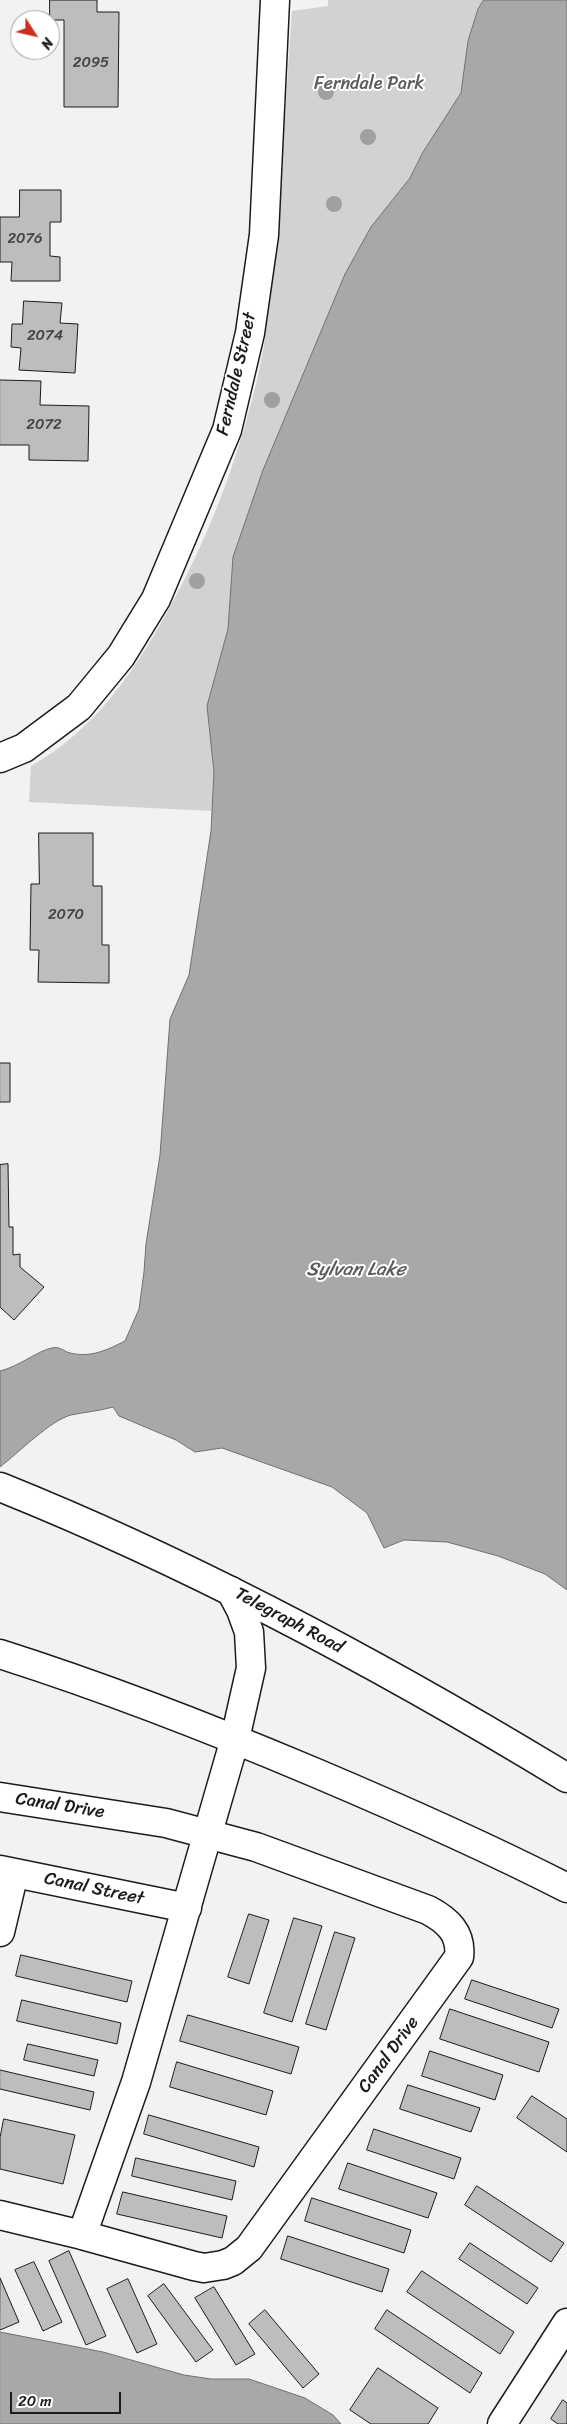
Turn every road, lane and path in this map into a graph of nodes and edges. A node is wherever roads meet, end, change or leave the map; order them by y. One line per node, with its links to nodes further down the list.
1 (275, 0): 2 (main road, Ferndale Street)
2 (0, 758)
3 (0, 1487): 4 (main road, Telegraph Road)
4 (231, 1591): 6 (main road); 7 (main road, Telegraph Road)
5 (0, 1654): 6 (main road)
6 (235, 1739): 9 (main road); 11 (main road)
7 (567, 1778)
8 (0, 1797): 9 (main road, Canal Drive)
9 (207, 1834): 12 (main road); 15 (main road, Canal Drive)
10 (7, 1872): 12 (main road, Canal Street); 13 (main road)
11 (567, 1888)
12 (187, 1908): 15 (main road)
13 (0, 1932)
14 (0, 2215): 15 (main road, Canal Drive)
15 (82, 2235)
16 (567, 2323): 17 (main road)
17 (502, 2424)

